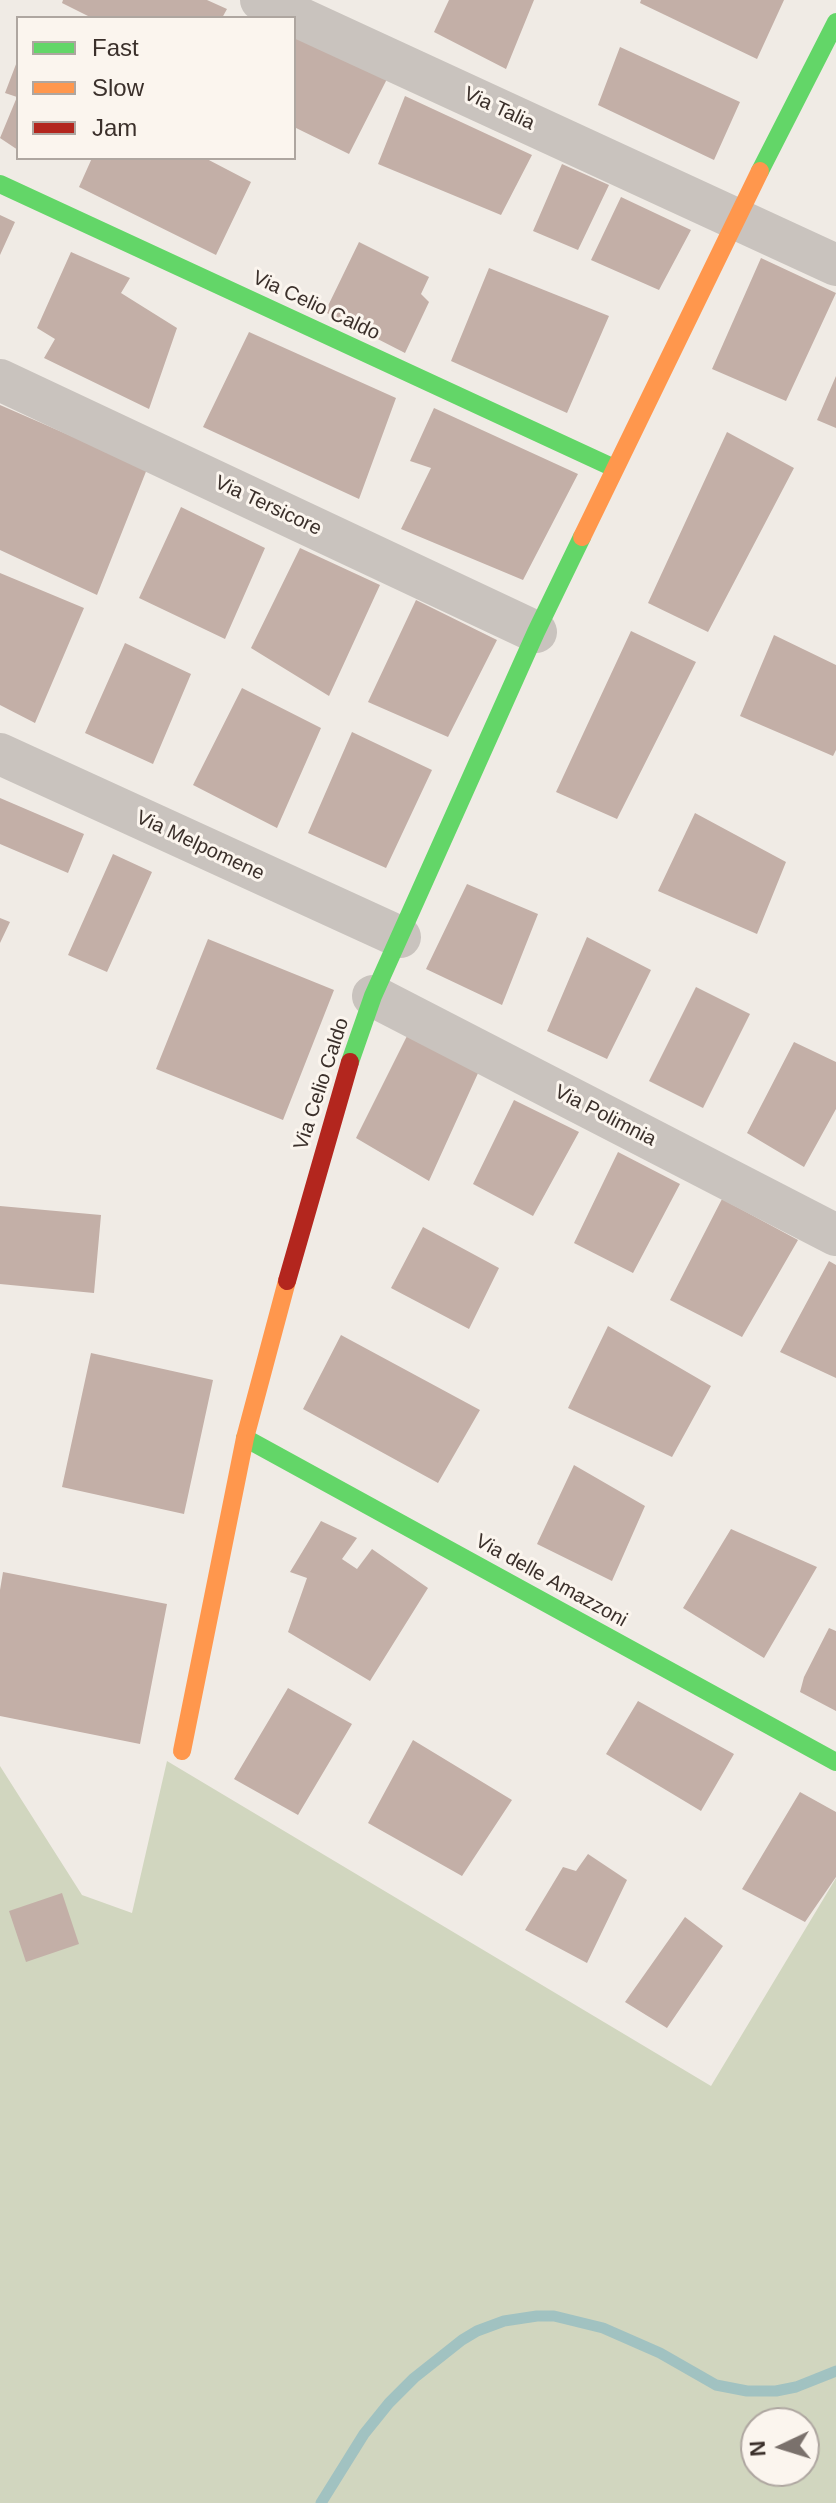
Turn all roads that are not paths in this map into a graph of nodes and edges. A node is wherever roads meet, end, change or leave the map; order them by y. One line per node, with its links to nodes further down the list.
1 (261, 0): 3 (street, Via Talia)
2 (296, 16): 6 (street, Via Talia)
3 (296, 16)
4 (836, 22): 6 (street, Via Celio Caldo)
5 (0, 184): 9 (street, Via Celio Caldo)
6 (736, 219): 7 (street, Via Talia); 9 (street, Via Celio Caldo)
7 (836, 265)
8 (0, 380): 10 (street, Via Tersicore)
9 (614, 468): 10 (street, Via Celio Caldo)
10 (536, 632): 12 (street, Via Celio Caldo)
11 (0, 754): 12 (street, Via Melpomene)
12 (400, 937): 13 (street, Via Celio Caldo)
13 (373, 996): 14 (street, Via Polimnia); 15 (street, Via Celio Caldo)
14 (836, 1235)
15 (245, 1438): 16 (street, Via Celio Caldo); 17 (street, Via delle Amazzoni)
16 (182, 1751)
17 (836, 1762)

